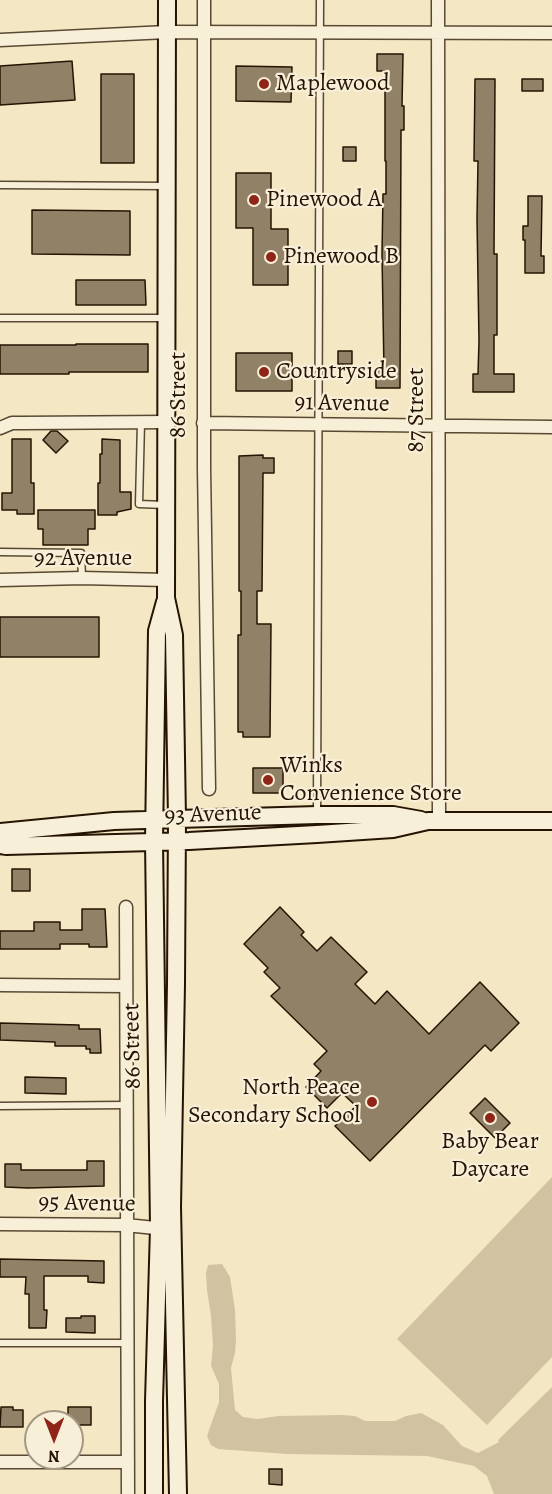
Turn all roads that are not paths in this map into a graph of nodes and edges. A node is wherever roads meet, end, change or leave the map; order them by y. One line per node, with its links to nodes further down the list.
1 (167, 0): 5 (main road, 86 Street)
2 (204, 0): 6 (street, 86 Street)
3 (320, 0): 7 (lane)
4 (438, 0): 8 (street, 87 Street)
5 (167, 32): 6 (street); 10 (street); 12 (main road, 86 Street)
6 (204, 32): 7 (street); 17 (street, 86 Street)
7 (320, 32): 8 (street); 18 (lane)
8 (438, 32): 9 (street); 19 (street, 87 Street)
9 (552, 33)
10 (0, 40)
11 (0, 185): 12 (lane)
12 (167, 186): 14 (main road, 86 Street)
13 (0, 318): 14 (lane)
14 (167, 318): 16 (main road, 86 Street)
15 (141, 422): 16 (street); 21 (street); 22 (lane)
16 (167, 422): 22 (main road, 86 Street)
17 (203, 423): 18 (street, 91 Avenue); 28 (street, 86 Street)
18 (319, 425): 19 (street, 91 Avenue); 29 (lane)
19 (438, 426): 20 (street, 91 Avenue); 32 (street, 87 Street)
20 (552, 427)
21 (0, 428)
22 (167, 505): 26 (main road, 86 Street)
23 (0, 552): 24 (lane)
24 (82, 578): 25 (street, 92 Avenue); 26 (street, 92 Avenue)
25 (0, 580)
26 (166, 580): 27 (main road, 86 Street)
27 (166, 598): 30 (main road, 86 Street); 31 (main road, 86 Street)
28 (209, 789)
29 (317, 815): 30 (main road, 93 Avenue); 32 (main road, 93 Avenue)
30 (177, 819): 31 (main road, 93 Avenue); 36 (main road, 86 Street)
31 (155, 820): 34 (main road, 93 Avenue); 35 (main road, 86 Street)
32 (434, 821): 33 (main road, 93 Avenue); 36 (main road, 93 Avenue)
33 (552, 821)
34 (0, 832)
35 (154, 841): 36 (main road, 93 Avenue); 37 (main road, 93 Avenue); 45 (main road, 86 Street)
36 (177, 841): 45 (main road, 86 Street)
37 (0, 845)
38 (126, 907): 40 (street, 86 Street)
39 (0, 986): 40 (street)
40 (126, 986): 41 (street, 86 Street)
41 (127, 1105): 42 (lane); 44 (street, 86 Street)
42 (0, 1106)
43 (0, 1224): 44 (street, 95 Avenue)
44 (126, 1225): 45 (street, 95 Avenue); 47 (street, 86 Street)
45 (166, 1229): 51 (main road, 86 Street); 52 (main road, 86 Street)
46 (0, 1343): 47 (lane)
47 (127, 1343): 49 (street, 86 Street)
48 (0, 1462): 49 (street)
49 (128, 1462): 50 (street, 86 Street)
50 (128, 1494)
51 (154, 1494)
52 (178, 1494)

